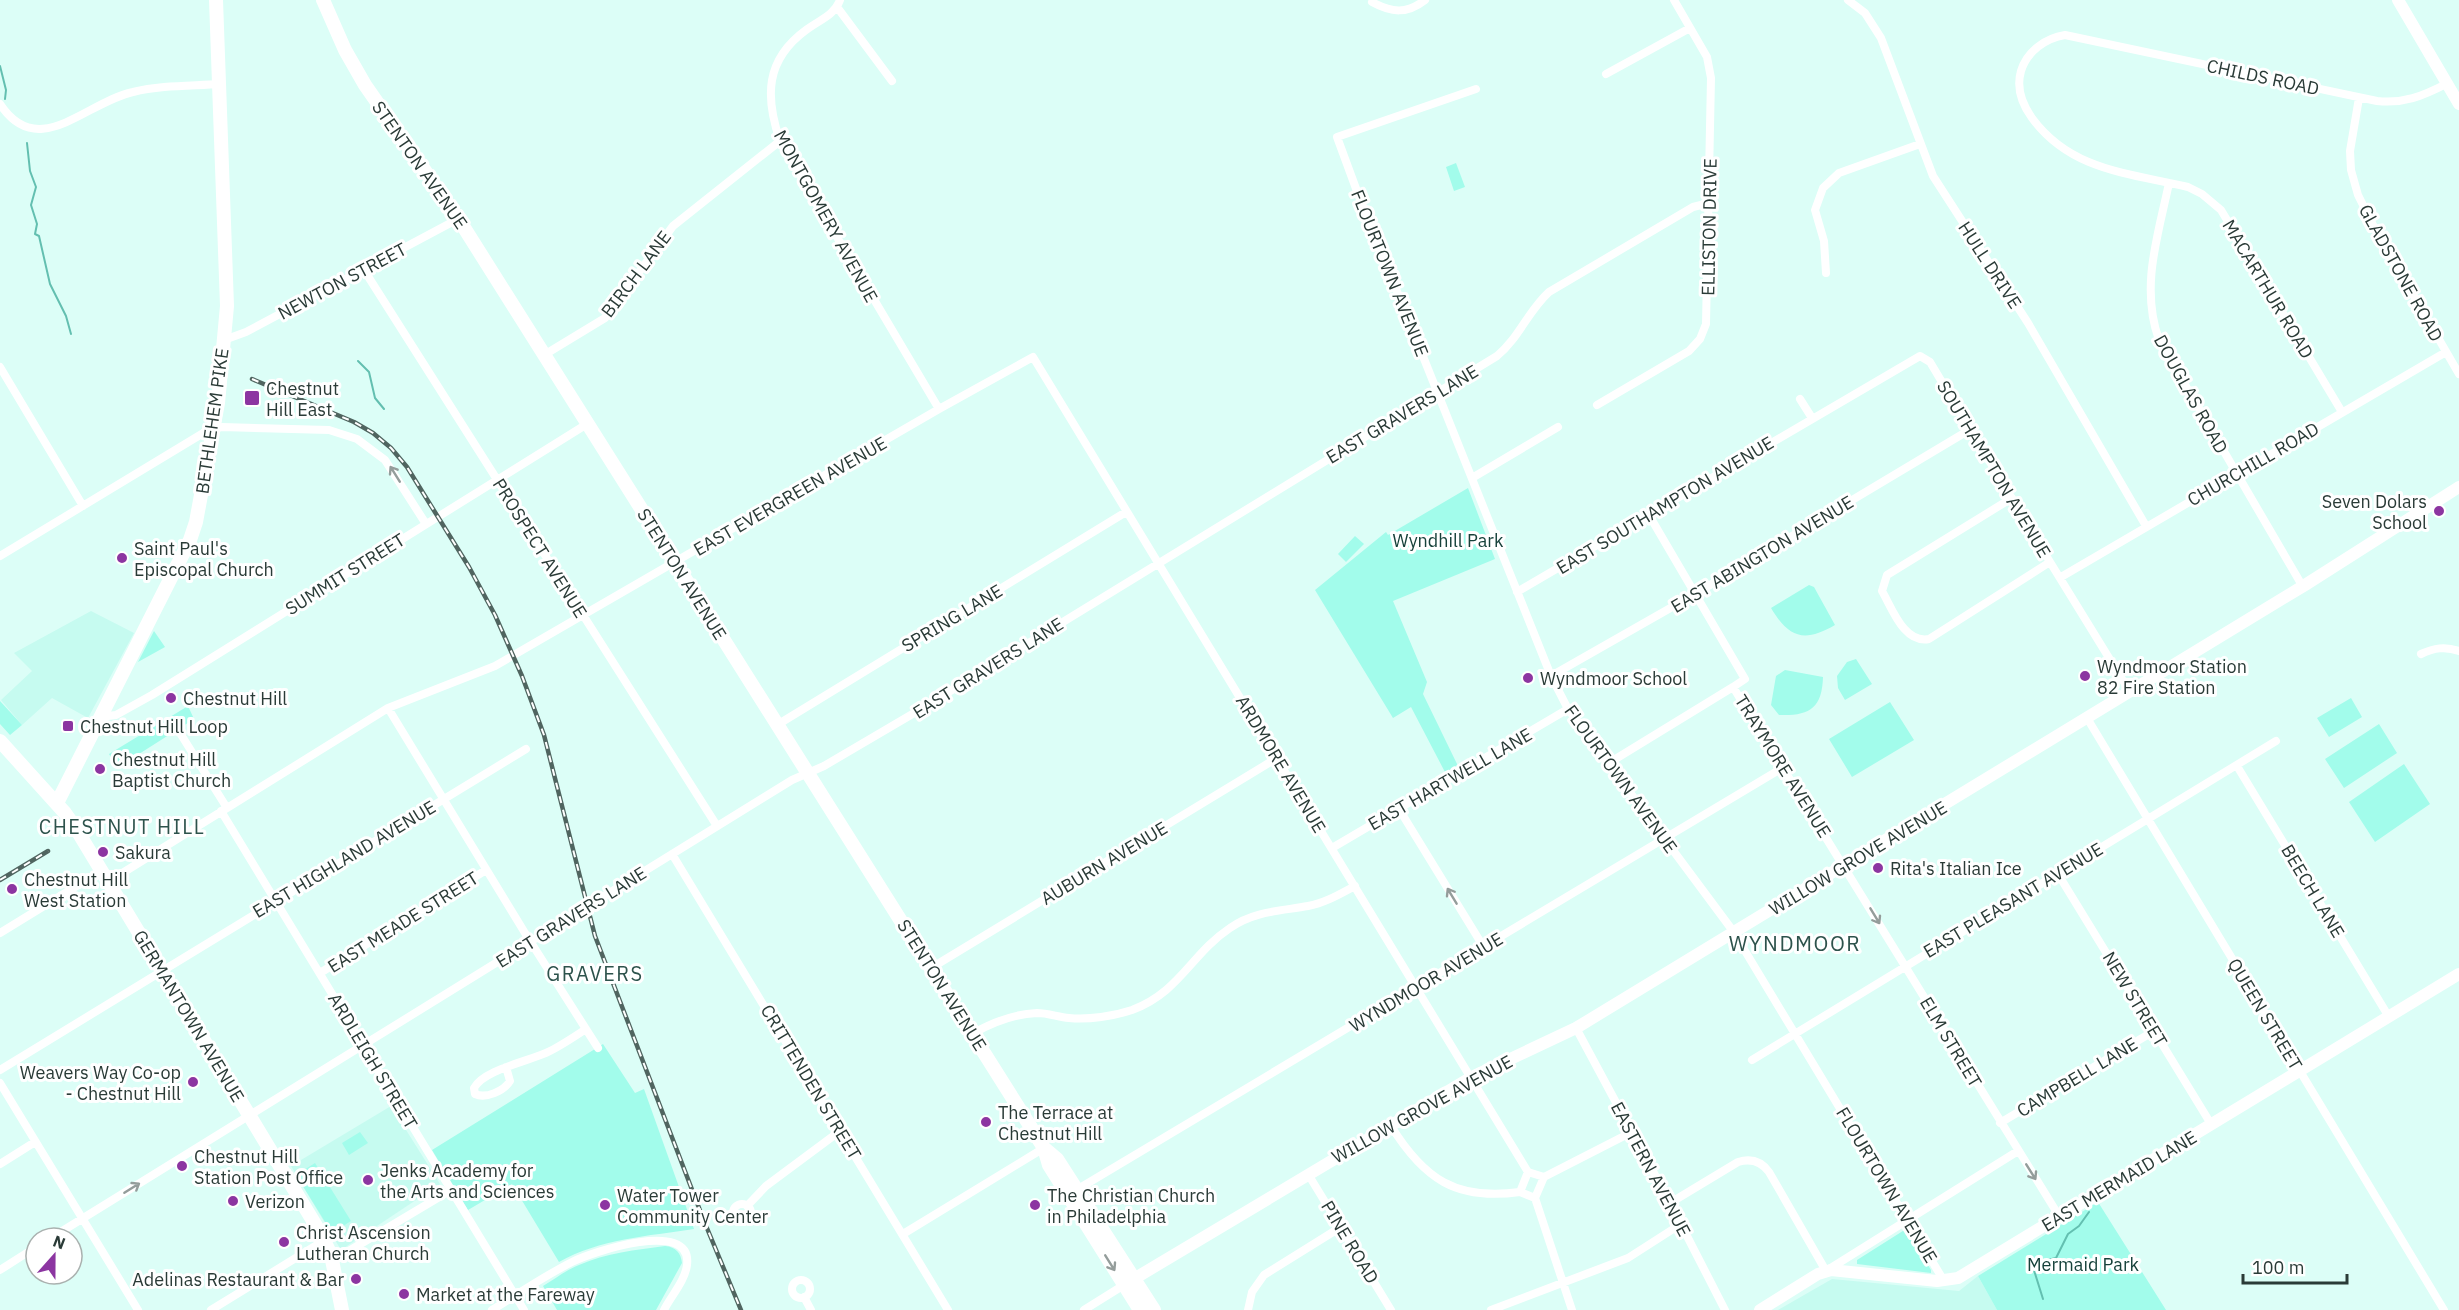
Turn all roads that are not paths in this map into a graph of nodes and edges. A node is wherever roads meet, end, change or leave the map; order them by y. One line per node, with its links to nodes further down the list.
1 (323, 0): 23 (main road, STENTON AVENUE)
2 (1425, 0): 7 (street)
3 (1674, 0): 9 (street, ELLISTON DRIVE)
4 (1848, 0): 20 (street, HULL DRIVE)
5 (2398, 0): 14 (street)
6 (217, 2): 13 (main road, BETHLEHEM PIKE)
7 (1372, 2)
8 (839, 3): 12 (street); 19 (street, MONTGOMERY AVENUE)
9 (1690, 28): 11 (street); 22 (street, ELLISTON DRIVE)
10 (2078, 36): 16 (street, CHILDS ROAD); 21 (street, MACARTHUR ROAD)
11 (1606, 74)
12 (892, 81)
13 (220, 84): 17 (street); 26 (main road, BETHLEHEM PIKE)
14 (2446, 84): 16 (street, CHILDS ROAD); 18 (street)
15 (1476, 89): 32 (street, FLOURTOWN AVENUE)
16 (2359, 98): 27 (street, GLADSTONE ROAD)
17 (0, 104)
18 (2459, 104)
19 (780, 141): 28 (street, BIRCH LANE); 35 (street, MONTGOMERY AVENUE)
20 (1920, 144): 25 (street); 51 (street, HULL DRIVE)
21 (2169, 183): 36 (street, MACARTHUR ROAD); 42 (street, DOUGLAS ROAD)
22 (1709, 203): 32 (street, EAST GRAVERS LANE); 34 (street, ELLISTON DRIVE)
23 (458, 219): 24 (street, NEWTON STREET); 28 (main road, STENTON AVENUE)
24 (364, 270): 26 (street, NEWTON STREET); 44 (street, PROSPECT AVENUE)
25 (1826, 273)
26 (224, 340): 40 (main road, BETHLEHEM PIKE)
27 (2446, 352): 31 (street, GLADSTONE ROAD); 36 (street, CHURCHILL ROAD)
28 (544, 355): 38 (main road, STENTON AVENUE)
29 (1033, 357): 35 (street, EAST EVERGREEN AVENUE); 48 (street, ARDMORE AVENUE)
30 (0, 367): 47 (street)
31 (2459, 374)
32 (1438, 392): 43 (street, FLOURTOWN AVENUE); 54 (street, EAST GRAVERS LANE)
33 (1800, 399): 37 (street)
34 (1597, 405)
35 (939, 409): 53 (street, EAST EVERGREEN AVENUE)
36 (2342, 412): 42 (street, CHURCHILL ROAD)
37 (1812, 418): 41 (street, SOUTHAMPTON AVENUE); 49 (street, EAST SOUTHAMPTON AVENUE)
38 (587, 424): 44 (street, SUMMIT STREET); 53 (main road, STENTON AVENUE)
39 (1558, 427): 43 (street)
40 (214, 428): 47 (street); 50 (street, one-way to 40); 68 (main road, BETHLEHEM PIKE)
41 (1971, 429): 46 (street, SOUTHAMPTON AVENUE); 59 (street, EAST ABINGTON AVENUE)
42 (2236, 474): 51 (street, CHURCHILL ROAD); 57 (street, DOUGLAS ROAD)
43 (1472, 478): 58 (street, FLOURTOWN AVENUE)
44 (497, 480): 50 (street, SUMMIT STREET); 60 (street, PROSPECT AVENUE)
45 (2459, 487): 57 (street, WILLOW GROVE AVENUE)
46 (2012, 498): 55 (street, SOUTHAMPTON AVENUE); 55 (street)
47 (83, 506): 52 (street)
48 (1126, 512): 54 (street, ARDMORE AVENUE); 70 (street, SPRING LANE)
49 (1649, 515): 58 (street, EAST SOUTHAMPTON AVENUE); 59 (street, TRAYMORE AVENUE)
50 (429, 523): 68 (street, SUMMIT STREET)
51 (2146, 526): 56 (street, CHURCHILL ROAD)
52 (0, 556)
53 (675, 562): 60 (street, EAST EVERGREEN AVENUE); 70 (main road, STENTON AVENUE)
54 (1159, 562): 75 (street, ARDMORE AVENUE); 79 (street, EAST GRAVERS LANE)
55 (2050, 562): 56 (street, SOUTHAMPTON AVENUE)
56 (2061, 577): 65 (street, SOUTHAMPTON AVENUE)
57 (2303, 587): 65 (street, WILLOW GROVE AVENUE)
58 (1517, 592): 63 (street, FLOURTOWN AVENUE)
59 (1695, 594): 63 (street, EAST ABINGTON AVENUE); 64 (street, TRAYMORE AVENUE)
60 (583, 615): 66 (street, EAST EVERGREEN AVENUE); 85 (street, PROSPECT AVENUE)
61 (2459, 651): 62 (street)
62 (2421, 654)
63 (1551, 676): 67 (street, FLOURTOWN AVENUE)
64 (1733, 687): 76 (street); 78 (street, TRAYMORE AVENUE)
65 (2130, 692): 69 (street, WILLOW GROVE AVENUE)
66 (388, 708): 80 (street); 83 (street, EAST EVERGREEN AVENUE)
67 (1568, 709): 76 (street, FLOURTOWN AVENUE); 82 (street, EAST HARTWELL LANE)
68 (100, 717): 81 (main road, BETHLEHEM PIKE)
69 (2086, 718): 84 (street, QUEEN STREET); 89 (street, WILLOW GROVE AVENUE)
70 (777, 725): 79 (main road, STENTON AVENUE)
71 (180, 733): 83 (street, ARDLEIGH STREET)
72 (2276, 741): 77 (street, EAST PLEASANT AVENUE)
73 (0, 742): 81 (main road, GERMANTOWN AVENUE)
74 (526, 749): 80 (street, EAST HIGHLAND AVENUE)
75 (1277, 758): 87 (street, ARDMORE AVENUE); 100 (street, AUBURN AVENUE)
76 (1609, 763): 86 (street, FLOURTOWN AVENUE)
77 (2237, 766): 84 (street, EAST PLEASANT AVENUE); 105 (street, BEECH LANE)
78 (1784, 767): 86 (street, WYNDMOOR AVENUE); 89 (street, TRAYMORE AVENUE)
79 (808, 772): 85 (street, EAST GRAVERS LANE); 100 (main road, STENTON AVENUE)
80 (443, 799): 90 (street); 94 (street, EAST HIGHLAND AVENUE)
81 (57, 803): 92 (main road, GERMANTOWN AVENUE)
82 (1399, 809): 87 (street, EAST HARTWELL LANE); 98 (street, one-way to 82)
83 (224, 810): 92 (street, EAST EVERGREEN AVENUE); 94 (street, ARDLEIGH STREET)
84 (2146, 819): 91 (street, EAST PLEASANT AVENUE); 116 (street, QUEEN STREET)
85 (717, 826): 88 (street, EAST GRAVERS LANE)
86 (1665, 840): 95 (street, FLOURTOWN AVENUE); 98 (street, WYNDMOOR AVENUE)
87 (1332, 848): 93 (street, ARDMORE AVENUE)
88 (672, 854): 97 (street, EAST GRAVERS LANE); 123 (street, CRITTENDEN STREET)
89 (1845, 866): 95 (street, WILLOW GROVE AVENUE); 99 (street, ELM STREET, one-way to 99)
90 (486, 870): 97 (street); 102 (street, EAST MEADE STREET)
91 (2058, 874): 99 (street, EAST PLEASANT AVENUE); 108 (street, NEW STREET)
92 (105, 876): 96 (street, EAST EVERGREEN AVENUE); 101 (main road, GERMANTOWN AVENUE)
93 (1355, 886): 104 (street, ARDMORE AVENUE); 109 (street)
94 (276, 901): 101 (street, EAST HIGHLAND AVENUE); 102 (street, ARDLEIGH STREET)
95 (1733, 931): 106 (street, WILLOW GROVE AVENUE); 110 (street, FLOURTOWN AVENUE)
96 (0, 933)
97 (531, 941): 107 (street); 111 (street, EAST GRAVERS LANE)
98 (1483, 946): 104 (street, WYNDMOOR AVENUE)
99 (1905, 965): 110 (street, EAST PLEASANT AVENUE); 120 (street, ELM STREET)
100 (931, 968): 109 (main road, STENTON AVENUE)
101 (161, 970): 115 (street, EAST HIGHLAND AVENUE); 119 (main road, GERMANTOWN AVENUE)
102 (320, 973): 111 (street, ARDLEIGH STREET)
103 (2459, 974): 105 (street, EAST MERMAID LANE)
104 (1418, 988): 117 (street, ARDMORE AVENUE); 134 (street, WYNDMOOR AVENUE)
105 (2389, 1017): 116 (street, EAST MERMAID LANE)
106 (1575, 1028): 117 (street, WILLOW GROVE AVENUE); 124 (street, EASTERN AVENUE)
107 (586, 1029): 112 (street); 114 (street)
108 (2154, 1031): 120 (street, CAMPBELL LANE); 121 (street, NEW STREET)
109 (972, 1034): 126 (main road, STENTON AVENUE)
110 (1797, 1034): 113 (street, EAST PLEASANT AVENUE); 140 (street, FLOURTOWN AVENUE)
111 (363, 1045): 119 (street, EAST GRAVERS LANE); 132 (street, ARDLEIGH STREET)
112 (597, 1048)
113 (1752, 1060)
114 (506, 1067)
115 (0, 1070)
116 (2300, 1071): 121 (street, EAST MERMAID LANE); 172 (street, QUEEN STREET)
117 (1472, 1077): 122 (street, WILLOW GROVE AVENUE); 129 (street, ARDMORE AVENUE)
118 (0, 1083): 125 (street)
119 (249, 1115): 139 (street, EAST GRAVERS LANE, one-way to 119); 145 (main road, GERMANTOWN AVENUE)
120 (2001, 1123): 127 (street, ELM STREET)
121 (2211, 1124): 138 (street, EAST MERMAID LANE)
122 (1391, 1126): 130 (street, WILLOW GROVE AVENUE); 133 (street)
123 (840, 1131): 137 (street); 144 (street, CRITTENDEN STREET)
124 (1632, 1132): 131 (street); 136 (street, EASTERN AVENUE)
125 (35, 1142): 128 (street); 139 (street)
126 (1044, 1148): 134 (main road, STENTON AVENUE); 144 (street)
127 (2018, 1151): 138 (street, ELM STREET, one-way to 138); 140 (street)
128 (0, 1164)
129 (1528, 1172): 131 (street); 133 (street)
130 (1308, 1174): 143 (street, PINE ROAD); 152 (street, WILLOW GROVE AVENUE)
131 (1544, 1176): 135 (street)
132 (451, 1190): 147 (street); 153 (street, ARDLEIGH STREET)
133 (1520, 1192): 135 (street)
134 (1073, 1193): 152 (main road, STENTON AVENUE)
135 (1535, 1198): 150 (street)
136 (1670, 1203): 141 (street, EASTERN AVENUE); 149 (street)
137 (747, 1206)
138 (2059, 1216): 151 (street, EAST MERMAID LANE)
139 (82, 1219): 142 (street, EAST GRAVERS LANE); 155 (street)
140 (1907, 1221): 149 (street); 151 (street, FLOURTOWN AVENUE)
141 (1681, 1224): 150 (street); 170 (street, EASTERN AVENUE)
142 (71, 1226)
143 (1341, 1227): 166 (street); 167 (street, PINE ROAD)
144 (903, 1234): 162 (street, CRITTENDEN STREET)
145 (325, 1240): 147 (main road, GERMANTOWN AVENUE); 156 (street)
146 (24, 1255): 148 (street)
147 (332, 1261): 157 (main road, GERMANTOWN AVENUE)
148 (0, 1270)
149 (1826, 1271): 151 (street, EAST MERMAID LANE); 171 (street)
150 (1563, 1281): 168 (street); 169 (street)
151 (1944, 1281)
152 (1129, 1282): 163 (street); 164 (main road, STENTON AVENUE); 165 (main road, STENTON AVENUE)
153 (516, 1296): 158 (street); 159 (street, ARDLEIGH STREET); 160 (street)
154 (804, 1297): 161 (street)
155 (138, 1310)
156 (211, 1310)
157 (342, 1310)
158 (492, 1310)
159 (524, 1310)
160 (664, 1310)
161 (811, 1310)
162 (948, 1310)
163 (1084, 1310)
164 (1140, 1310)
165 (1154, 1310)
166 (1248, 1310)
167 (1391, 1310)
168 (1491, 1310)
169 (1572, 1310)
170 (1725, 1310)
171 (1760, 1310)
172 (2444, 1310)

